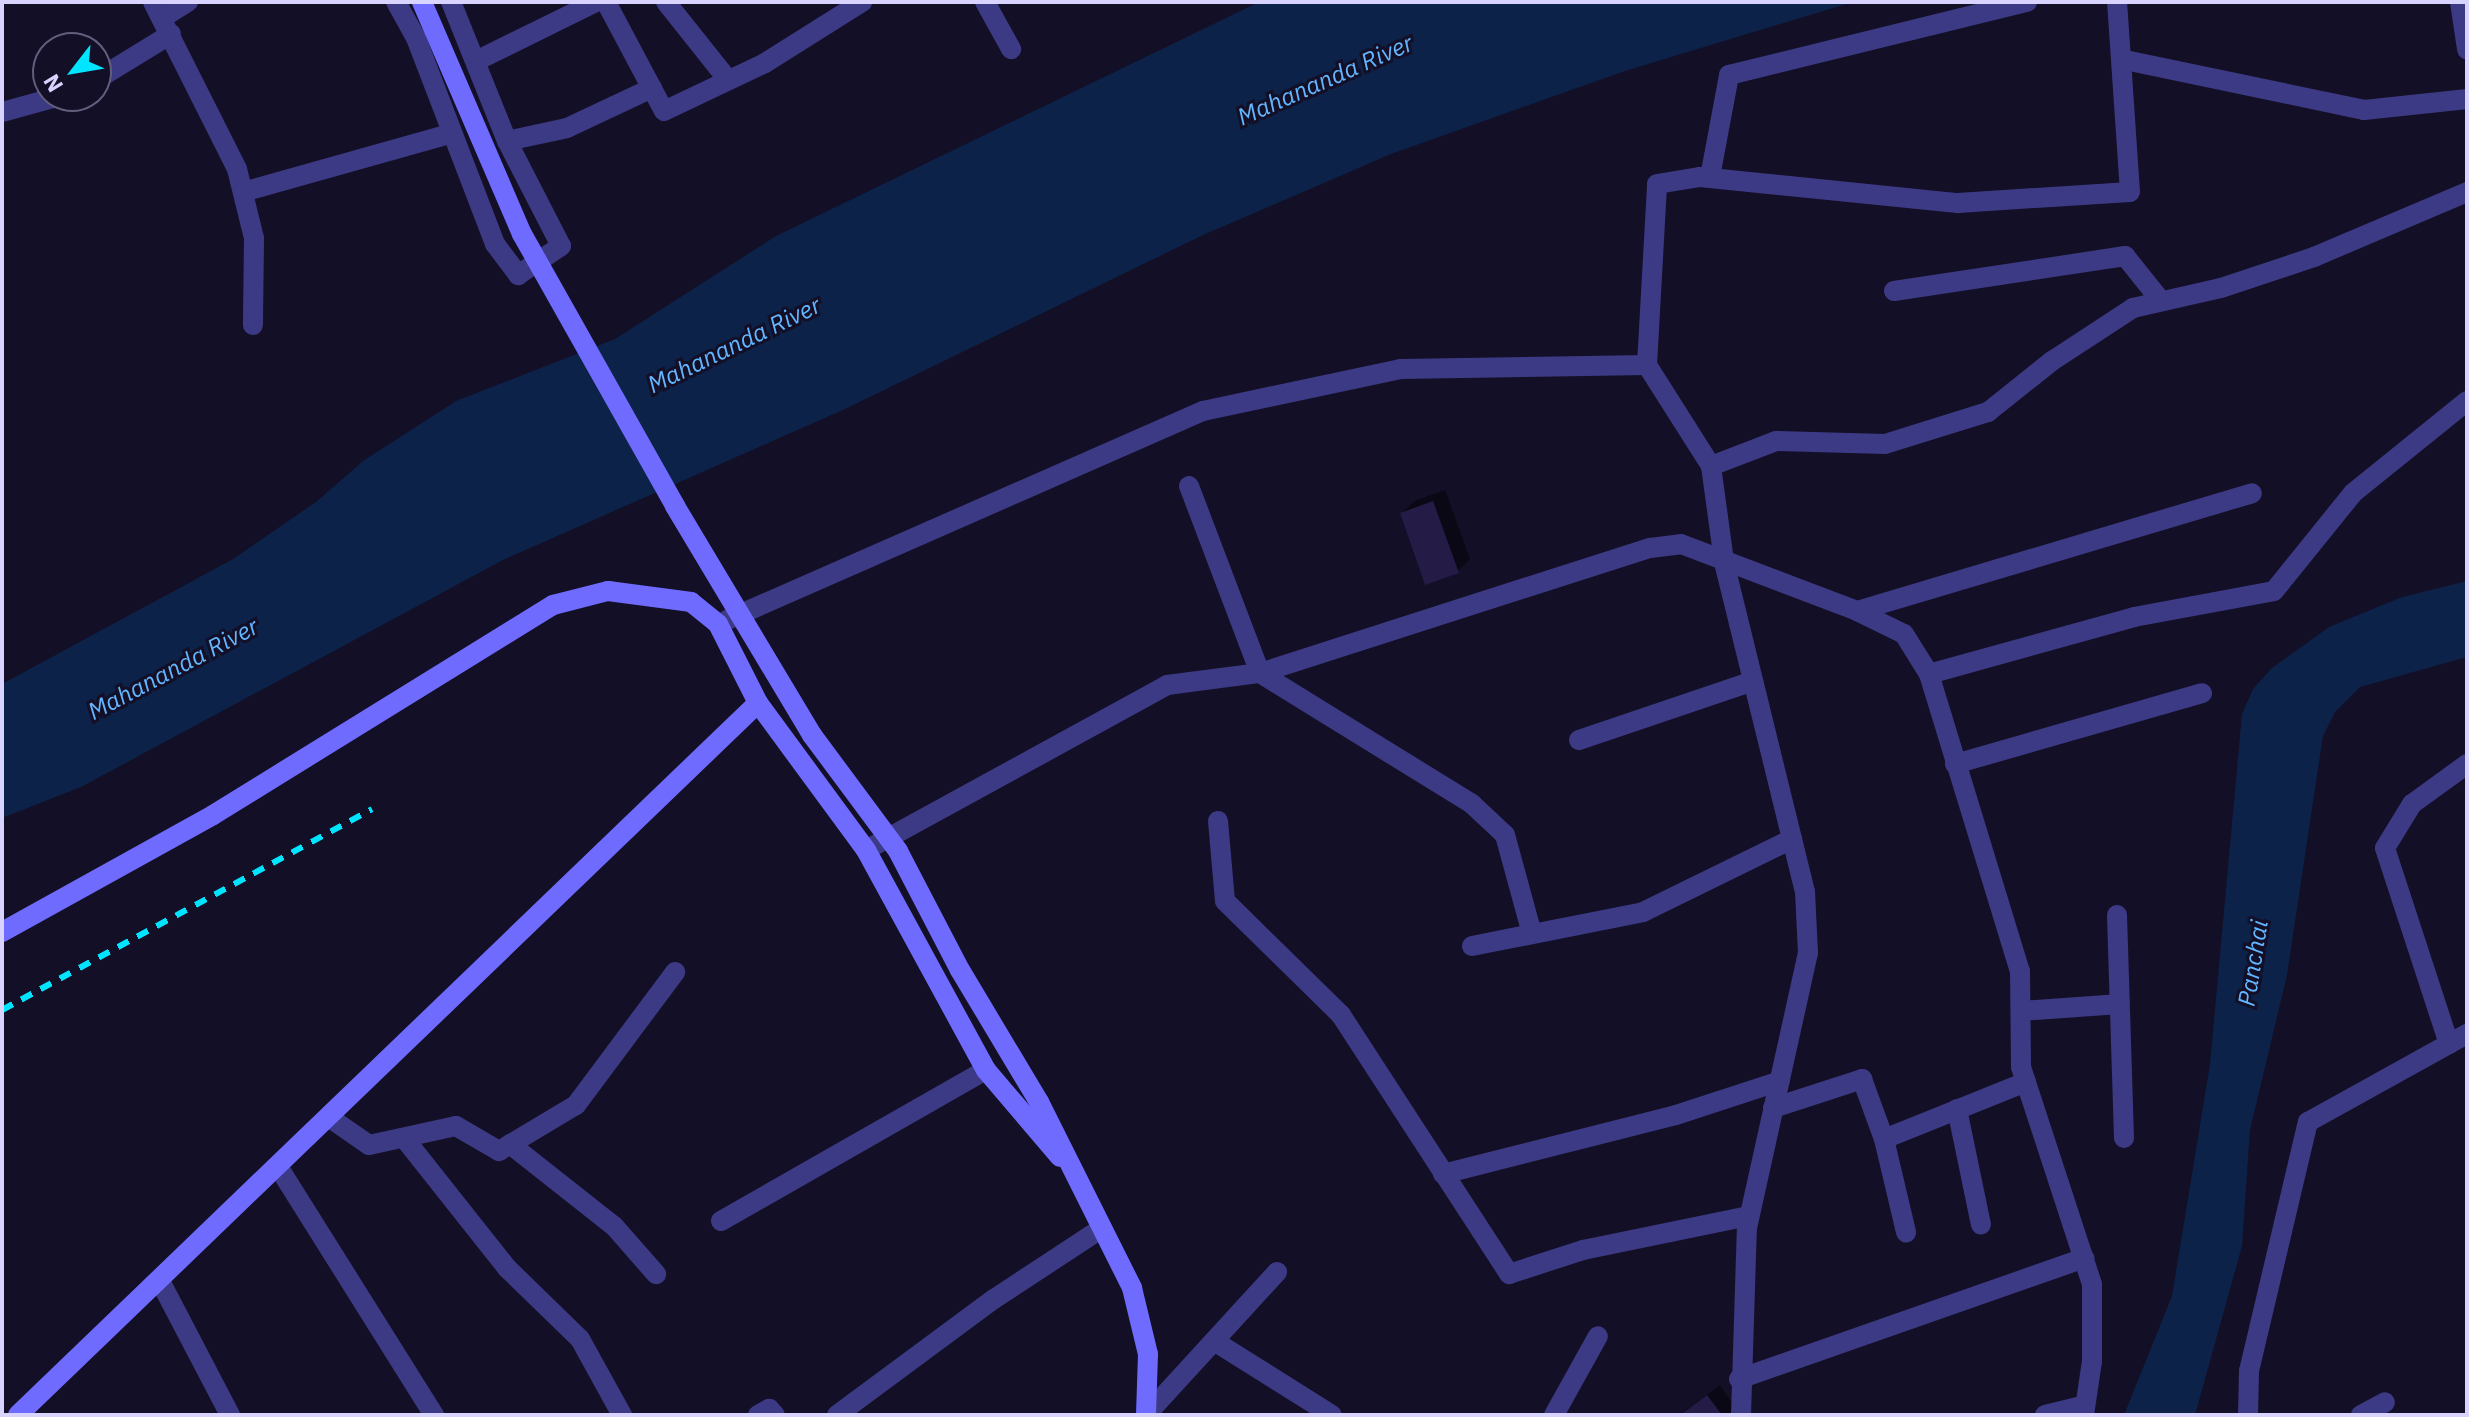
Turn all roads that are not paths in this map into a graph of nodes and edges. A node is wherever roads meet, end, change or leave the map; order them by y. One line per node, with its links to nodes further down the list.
1 (188, 2): 13 (street)
2 (396, 2): 24 (street)
3 (422, 2): 70 (street)
4 (451, 2): 17 (street)
5 (596, 2): 17 (street)
6 (606, 2): 20 (street)
7 (666, 2): 19 (street)
8 (862, 2): 19 (street)
9 (985, 2): 14 (street)
10 (2027, 2): 26 (street)
11 (2117, 2): 16 (street)
12 (2460, 2): 15 (street)
13 (162, 18): 18 (street); 27 (street)
14 (1011, 49)
15 (2467, 49)
16 (2125, 60): 21 (street); 26 (street)
17 (476, 61): 25 (street)
18 (112, 65)
19 (728, 80): 20 (street)
20 (652, 88): 25 (street)
21 (2467, 99)
22 (32, 104): 23 (street)
23 (2, 112)
24 (449, 134): 25 (street); 27 (street)
25 (507, 141)
26 (1710, 177): 32 (street)
27 (243, 192): 31 (street)
28 (2467, 192): 30 (street)
29 (1894, 291): 30 (street)
30 (2161, 301): 34 (street)
31 (253, 325)
32 (1647, 365): 34 (street); 39 (street)
33 (2467, 401): 41 (street)
34 (1711, 466): 37 (street)
35 (1189, 486): 40 (street)
36 (2252, 493): 38 (street)
37 (1724, 561): 38 (street); 40 (street); 42 (street)
38 (1857, 611): 41 (street)
39 (718, 624): 44 (street); 53 (street)
40 (1260, 673): 50 (street); 52 (street)
41 (1929, 674): 46 (street)
42 (1753, 681): 45 (street); 49 (street)
43 (2202, 693): 46 (street)
44 (758, 703): 50 (street); 64 (street)
45 (1579, 740)
46 (1955, 764): 57 (street)
47 (2467, 764): 58 (street)
48 (1218, 821): 71 (street)
49 (1792, 839): 52 (street); 60 (street)
50 (866, 850): 59 (street)
51 (2117, 915): 56 (street)
52 (1531, 930): 54 (street)
53 (2, 932)
54 (1472, 946)
55 (675, 972): 68 (street)
56 (2120, 1004): 57 (street); 66 (street)
57 (2021, 1011): 61 (street)
58 (2458, 1039): 98 (street)
59 (986, 1070): 70 (street); 73 (street)
60 (1780, 1081): 62 (street); 71 (street)
61 (2026, 1082): 63 (street); 77 (street)
62 (1773, 1108): 67 (street); 72 (street)
63 (1957, 1109): 67 (street); 74 (street)
64 (330, 1118): 65 (street); 69 (street)
65 (404, 1138): 68 (street); 89 (street)
66 (2124, 1138)
67 (1884, 1139): 76 (street)
68 (510, 1144): 79 (street)
69 (279, 1168): 80 (street); 88 (street)
70 (1073, 1169): 75 (street)
71 (1443, 1174): 72 (street)
72 (1749, 1216): 83 (street)
73 (721, 1221)
74 (1981, 1225)
75 (1102, 1228): 92 (street); 93 (street)
76 (1906, 1232)
77 (2084, 1258): 83 (street); 85 (street)
78 (1277, 1272): 82 (street)
79 (656, 1274)
80 (160, 1281): 86 (street); 87 (street)
81 (1598, 1336): 95 (street)
82 (1214, 1341): 93 (street); 94 (street)
83 (1739, 1379): 96 (street)
84 (2385, 1402): 99 (street)
85 (2085, 1410): 97 (street)
86 (18, 1415)
87 (230, 1415)
88 (434, 1415)
89 (622, 1415)
90 (758, 1415): 91 (street)
91 (775, 1415)
92 (837, 1415)
93 (1146, 1415)
94 (1332, 1415)
95 (1554, 1415)
96 (1741, 1415)
97 (2045, 1415)
98 (2248, 1415)
99 (2361, 1415)

